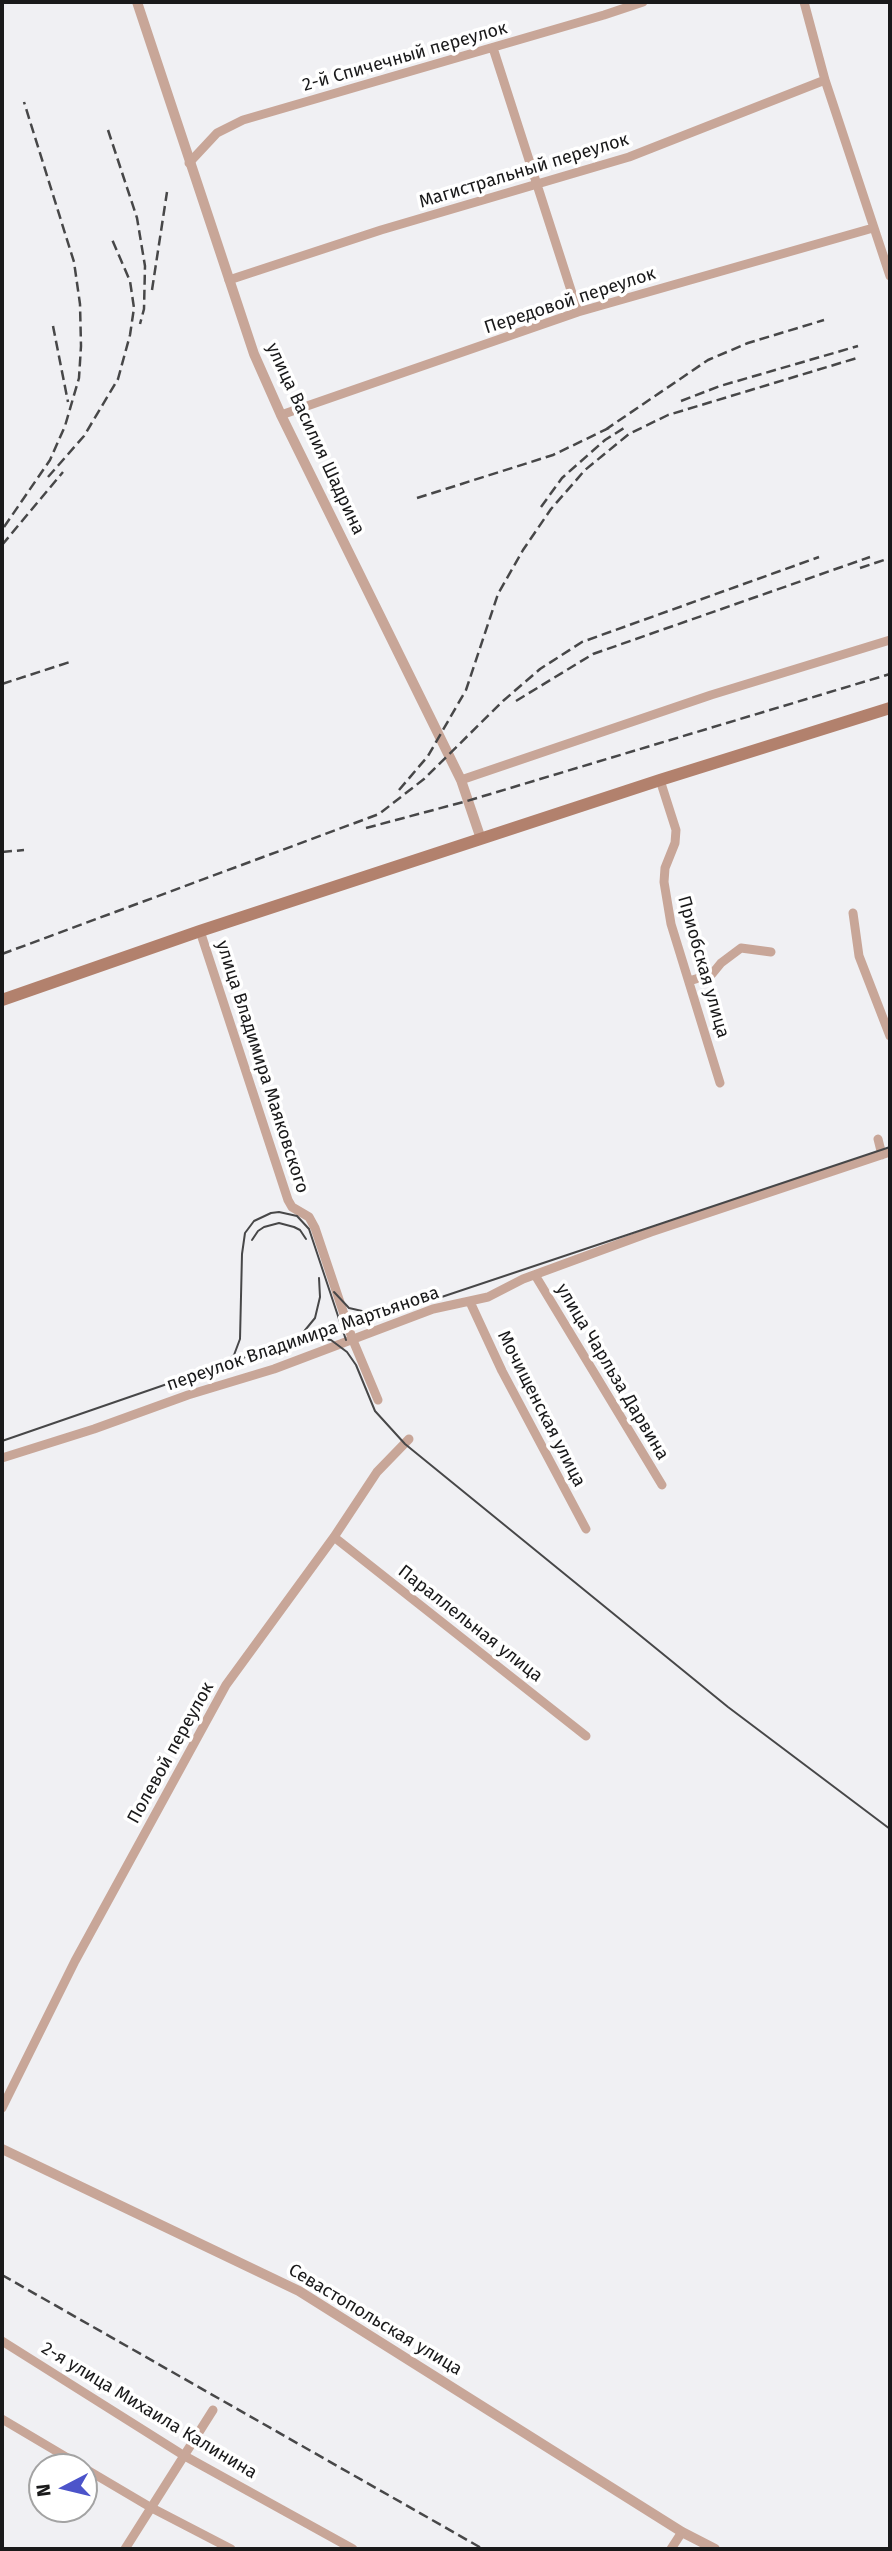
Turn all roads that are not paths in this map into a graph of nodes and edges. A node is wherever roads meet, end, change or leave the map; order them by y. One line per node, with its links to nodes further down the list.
1 (136, 2): 6 (street, улица Василия Шадрина)
2 (643, 2): 4 (street, 2-й Спичечный переулок)
3 (804, 2): 5 (street)
4 (493, 48): 6 (street, 2-й Спичечный переулок); 7 (street)
5 (825, 80): 7 (street, Магистральный переулок); 8 (street)
6 (190, 163): 10 (street, улица Василия Шадрина)
7 (537, 186): 10 (street, Магистральный переулок); 11 (street)
8 (873, 228): 9 (street); 11 (street, Передовой переулок)
9 (890, 276)
10 (229, 280): 12 (street, улица Василия Шадрина)
11 (578, 312): 12 (street, Передовой переулок)
12 (281, 415): 15 (street, улица Василия Шадрина)
13 (890, 640): 15 (street)
14 (890, 708): 16 (main road)
15 (461, 780): 17 (street, улица Василия Шадрина)
16 (660, 780): 17 (main road); 21 (street, Приобская улица)
17 (481, 839): 19 (main road)
18 (853, 913): 23 (street)
19 (200, 931): 22 (main road); 29 (street, улица Владимира Маяковского)
20 (771, 951): 21 (street)
21 (689, 981): 24 (street, Приобская улица)
22 (2, 1000)
23 (890, 1036)
24 (720, 1083)
25 (878, 1139): 26 (street)
26 (886, 1154): 27 (street, переулок Владимира Мартьянова)
27 (535, 1275): 28 (street, переулок Владимира Мартьянова); 33 (street, улица Чарльза Дарвина)
28 (470, 1302): 29 (street, переулок Владимира Мартьянова); 34 (street, Мочищенская улица)
29 (352, 1338): 30 (street, улица Владимира Маяковского); 32 (street, переулок Владимира Мартьянова)
30 (378, 1400)
31 (409, 1440): 35 (street, Полевой переулок)
32 (2, 1458)
33 (662, 1485)
34 (586, 1528)
35 (334, 1537): 36 (street, Параллельная улица); 37 (street, Полевой переулок)
36 (586, 1736)
37 (2, 2108)
38 (2, 2148): 46 (street, Севастопольская улица)
39 (2, 2341): 43 (street, 2-я улица Михаила Калинина)
40 (214, 2410): 43 (street)
41 (2, 2419): 42 (street)
42 (60, 2453)
43 (183, 2455): 45 (street); 49 (street, 2-я улица Михаила Калинина)
44 (98, 2475): 45 (street)
45 (150, 2507): 47 (street); 48 (street)
46 (682, 2532): 50 (street); 51 (street, Севастопольская улица)
47 (125, 2549)
48 (231, 2549)
49 (353, 2549)
50 (671, 2549)
51 (715, 2549)

